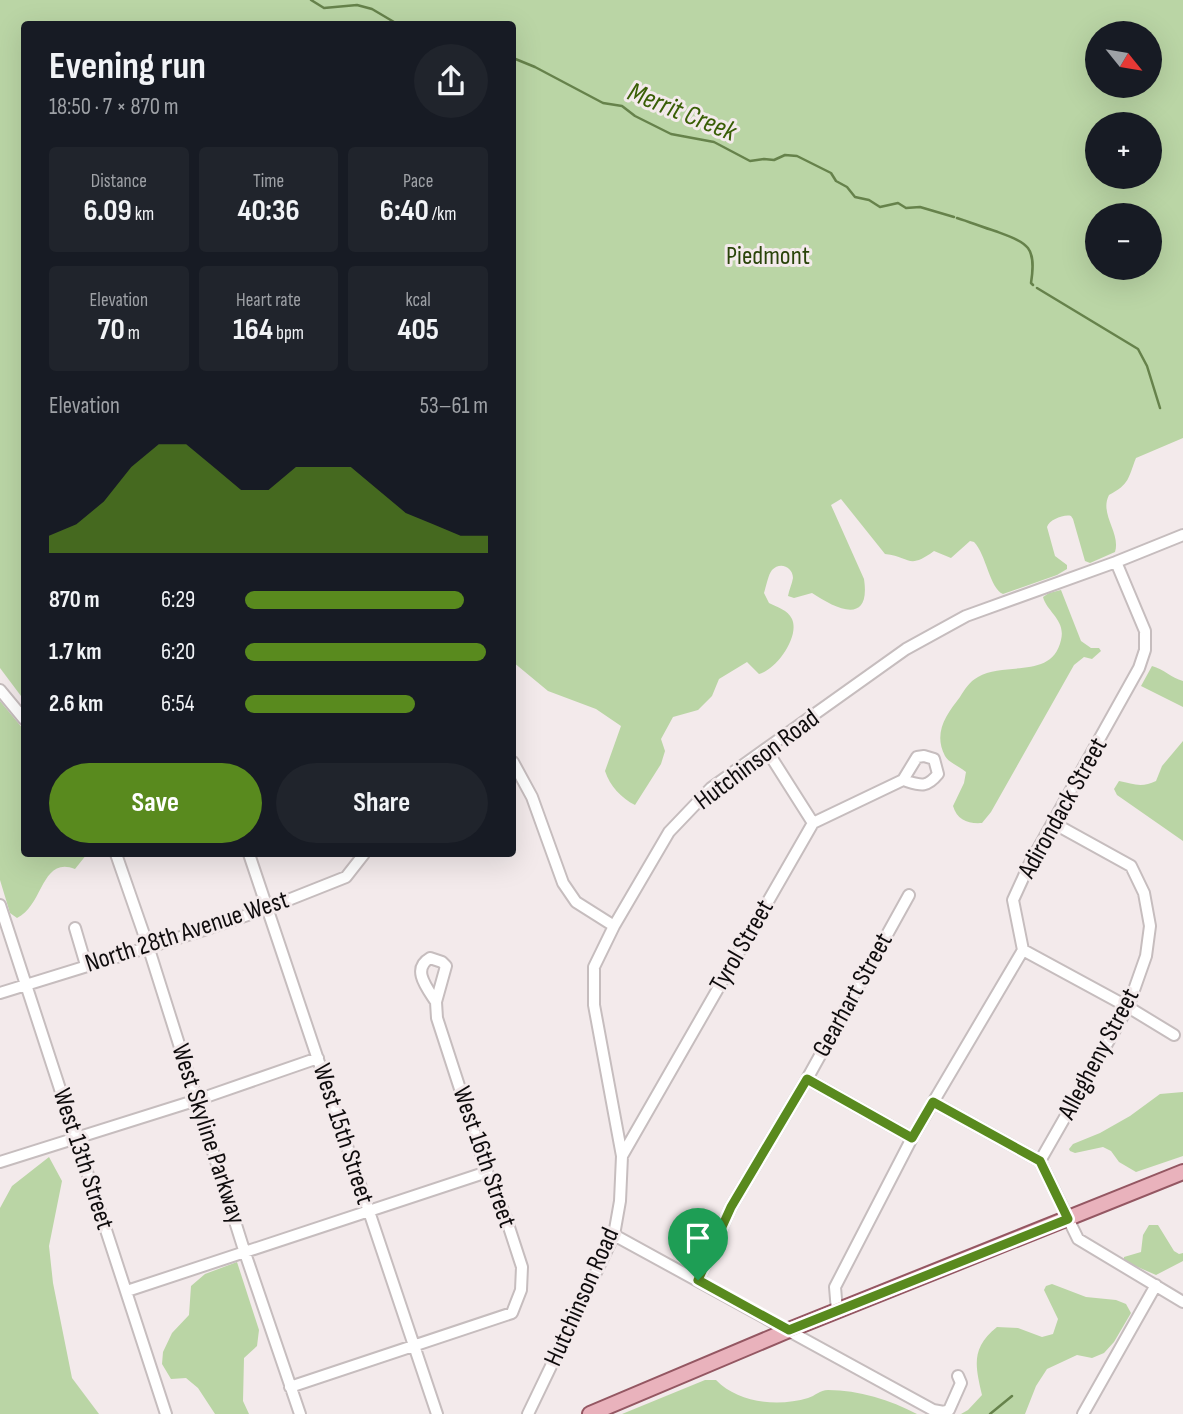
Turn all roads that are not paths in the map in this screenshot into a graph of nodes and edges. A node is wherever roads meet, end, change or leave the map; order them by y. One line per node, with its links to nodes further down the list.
1 (1183, 535): 2 (street, Hutchinson Road)
2 (1116, 562): 5 (street, Hutchinson Road); 9 (street, Adirondack Street)
3 (0, 690): 4 (street)
4 (21, 715)
5 (766, 749): 8 (street); 16 (street, Hutchinson Road)
6 (516, 768): 16 (street)
7 (903, 780): 8 (street)
8 (813, 823): 32 (street, Tyrol Street)
9 (1055, 824): 19 (street, Adirondack Street); 24 (street, Allegheny Street)
10 (117, 857): 18 (street, West Skyline Parkway)
11 (250, 857): 15 (street, West 15th Street)
12 (362, 857): 15 (street, North 28th Avenue West)
13 (909, 895): 27 (street, Gearhart Street)
14 (0, 905): 21 (street, West 13th Street)
15 (268, 908): 18 (street, North 28th Avenue West); 26 (street, West 15th Street)
16 (614, 926): 32 (street, Hutchinson Road)
17 (75, 928): 20 (street)
18 (148, 946): 20 (street, North 28th Avenue West); 28 (street, West Skyline Parkway)
19 (1023, 950): 24 (street); 29 (street)
20 (86, 965): 21 (street, North 28th Avenue West)
21 (25, 984): 22 (street, North 28th Avenue West); 30 (street, West 13th Street)
22 (0, 993)
23 (436, 1002): 35 (street, West 16th Street)
24 (1128, 1007): 25 (street); 33 (street, Allegheny Street)
25 (1174, 1035)
26 (318, 1058): 28 (street); 37 (street, West 15th Street)
27 (807, 1079): 31 (street); 41 (street, Gearhart Street)
28 (197, 1100): 30 (street); 40 (street, West Skyline Parkway)
29 (933, 1102): 31 (street); 33 (street)
30 (76, 1138): 34 (street); 43 (street, West 13th Street)
31 (912, 1138): 45 (street)
32 (622, 1156): 39 (street, Hutchinson Road)
33 (1040, 1161): 38 (street)
34 (0, 1162)
35 (487, 1172): 37 (street); 47 (street, West 16th Street)
36 (1183, 1172): 38 (main road)
37 (368, 1211): 40 (street); 47 (street, West 15th Street)
38 (1068, 1219): 42 (street); 45 (main road)
39 (614, 1235): 41 (street); 53 (street, Hutchinson Road)
40 (244, 1250): 43 (street); 49 (street, West Skyline Parkway)
41 (698, 1280): 46 (street)
42 (1156, 1285): 44 (street); 55 (street)
43 (127, 1291): 50 (street, West 13th Street)
44 (1183, 1302)
45 (837, 1311): 46 (main road)
46 (789, 1330): 48 (street); 54 (main road)
47 (412, 1345): 49 (street); 52 (street, West 15th Street)
48 (958, 1376)
49 (290, 1387): 51 (street, West Skyline Parkway)
50 (166, 1414)
51 (299, 1414)
52 (437, 1414)
53 (528, 1414)
54 (590, 1414)
55 (1083, 1414)

